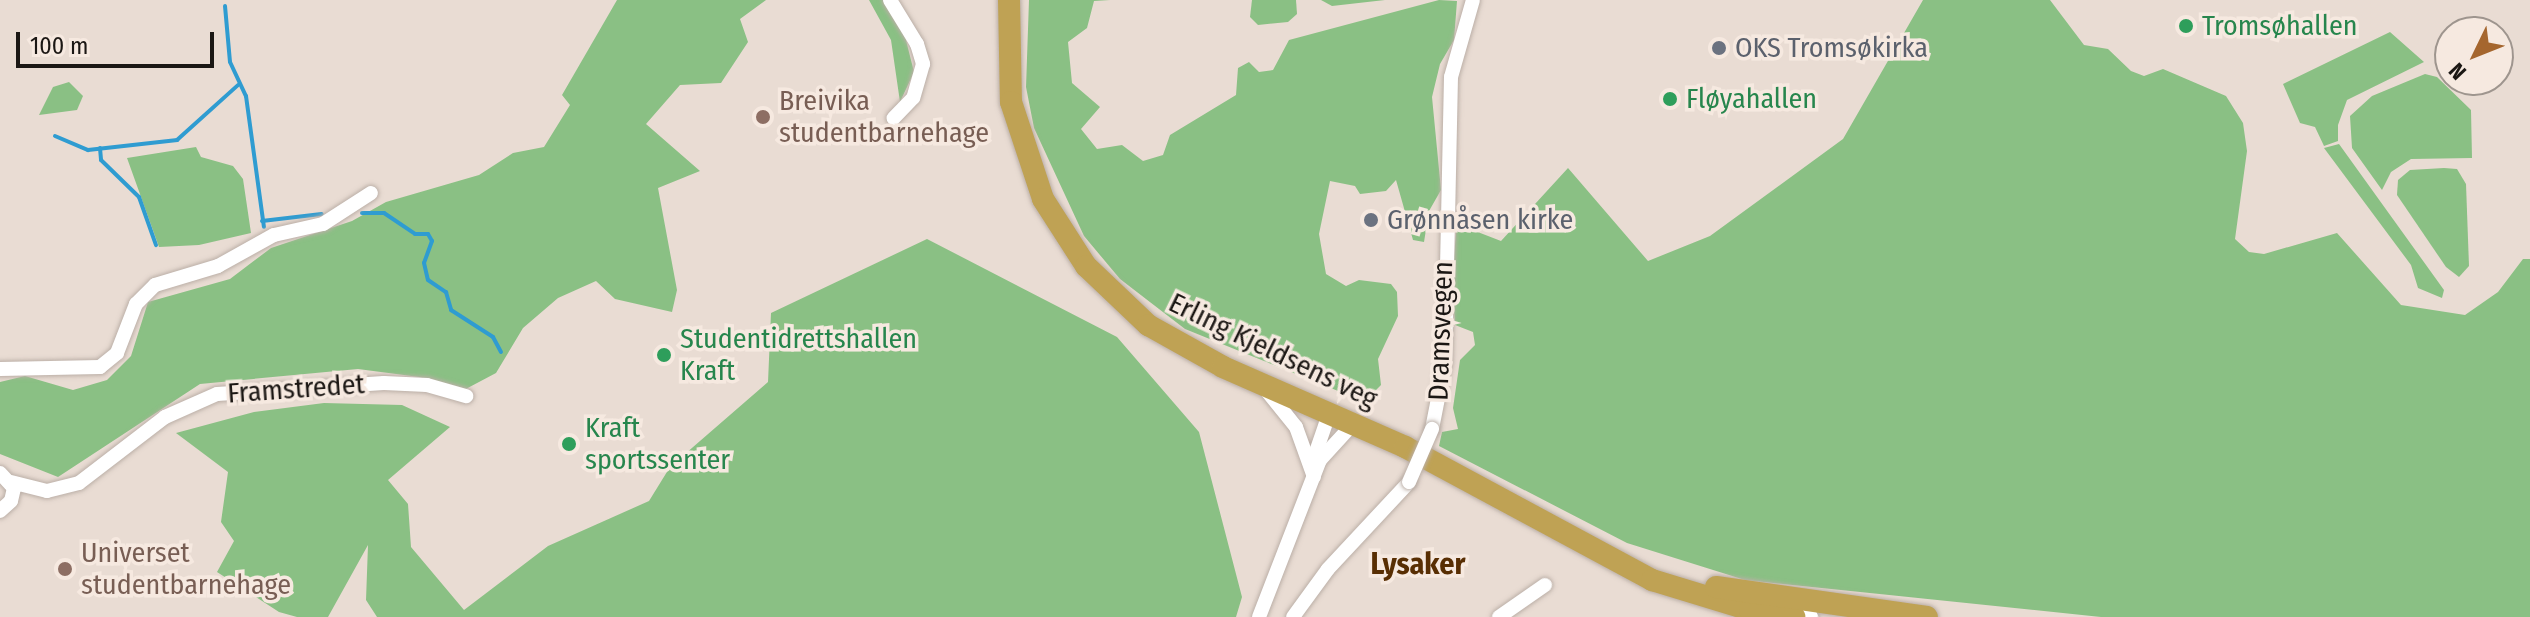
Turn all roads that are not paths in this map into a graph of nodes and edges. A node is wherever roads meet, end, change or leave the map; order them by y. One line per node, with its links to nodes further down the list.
1 (890, 0): 4 (street)
2 (1009, 0): 7 (highway, Erling Kjeldsens veg)
3 (1473, 0): 20 (street, Dramsvegen, bridge)
4 (894, 118)
5 (371, 193): 6 (street)
6 (0, 369)
7 (1261, 384): 9 (highway, Erling Kjeldsens veg); 12 (street)
8 (466, 396): 13 (street, Framstredet)
9 (1329, 414): 10 (highway, Erling Kjeldsens veg); 11 (street)
10 (1353, 424): 11 (street); 15 (highway, Erling Kjeldsens veg)
11 (1320, 460): 12 (street)
12 (1314, 477): 19 (street)
13 (6, 478): 14 (street, Framstredet)
14 (0, 511)
15 (1615, 559): 17 (highway, Erling Kjeldsens veg); 18 (highway, Erling Kjeldsens veg)
16 (1545, 585): 21 (street)
17 (1802, 613): 18 (highway, Erling Kjeldsens veg); 22 (highway, Erling Kjeldsens veg)
18 (1755, 614)
19 (1259, 617)
20 (1293, 617)
21 (1499, 617)
22 (1927, 617)

